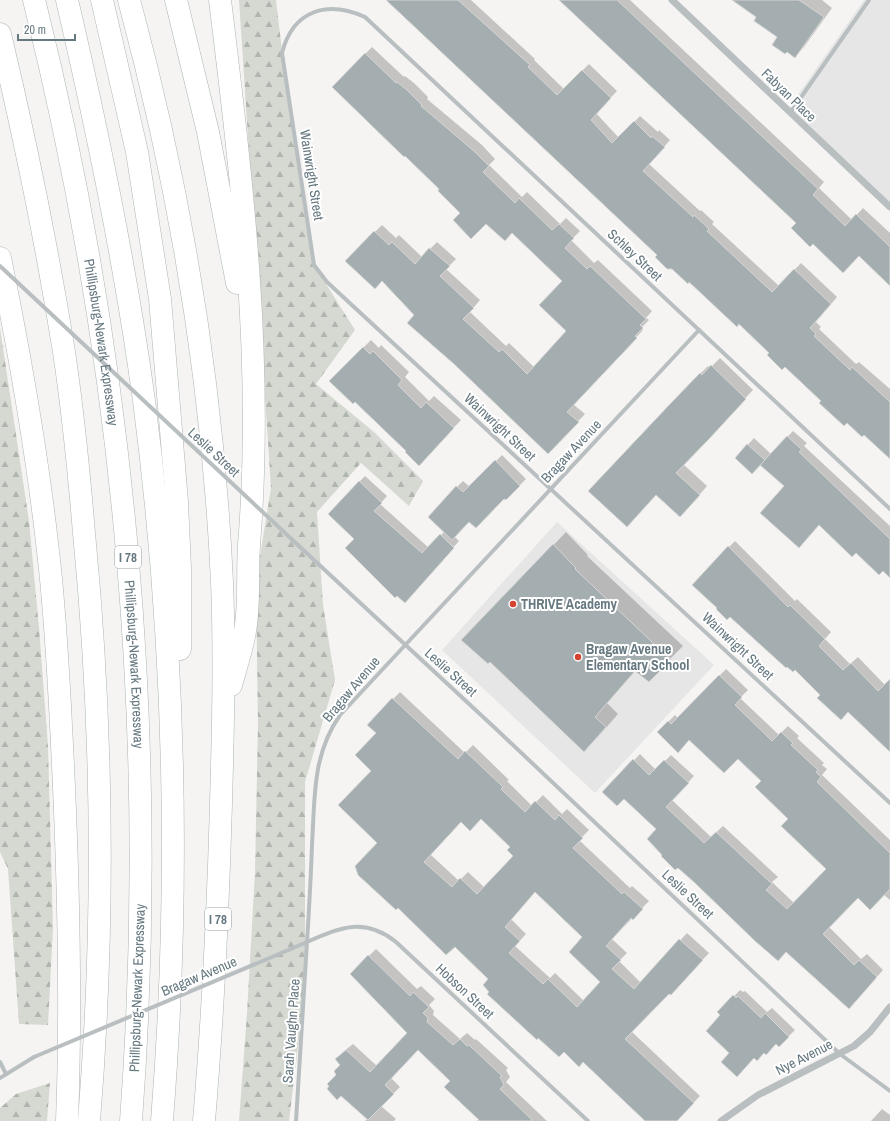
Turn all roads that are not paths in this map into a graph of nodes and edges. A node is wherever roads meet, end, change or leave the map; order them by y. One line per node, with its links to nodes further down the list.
1 (34, 0): 32 (highway, Phillipsburg-Newark Expressway / I 78)
2 (67, 0): 22 (highway, I 78)
3 (102, 0): 22 (highway)
4 (129, 0): 20 (highway, I 78)
5 (176, 0): 16 (highway)
6 (220, 0): 16 (highway)
7 (672, 0): 11 (street, Fabyan Place)
8 (869, 0): 11 (street)
9 (0, 34): 31 (highway)
10 (284, 68): 15 (street, Schley Street); 17 (street, Wainwright Street)
11 (790, 114): 12 (street, Fabyan Place)
12 (890, 207)
13 (0, 258): 30 (highway)
14 (0, 266): 19 (street, Leslie Street, bridge)
15 (699, 330): 17 (street, Bragaw Avenue); 18 (street, Schley Street)
16 (254, 419): 20 (highway)
17 (551, 490): 19 (street, Bragaw Avenue); 21 (street, Wainwright Street)
18 (890, 509)
19 (404, 645): 23 (street, Bragaw Avenue); 25 (street, Leslie Street)
20 (223, 717): 34 (highway, I 78)
21 (890, 803)
22 (172, 888): 33 (highway, I 78)
23 (307, 942): 27 (street, Bragaw Avenue, bridge); 35 (street, Sarah Vaughn Place); 36 (street, Hobson Street)
24 (890, 1007): 25 (street, Nye Avenue)
25 (840, 1054): 29 (street, Leslie Street); 37 (street, Nye Avenue)
26 (0, 1062): 27 (street)
27 (6, 1074): 28 (street, Bragaw Avenue)
28 (0, 1078)
29 (890, 1091)
30 (67, 1121)
31 (89, 1121)
32 (131, 1121)
33 (162, 1121)
34 (204, 1121)
35 (296, 1121)
36 (588, 1121)
37 (721, 1121)

